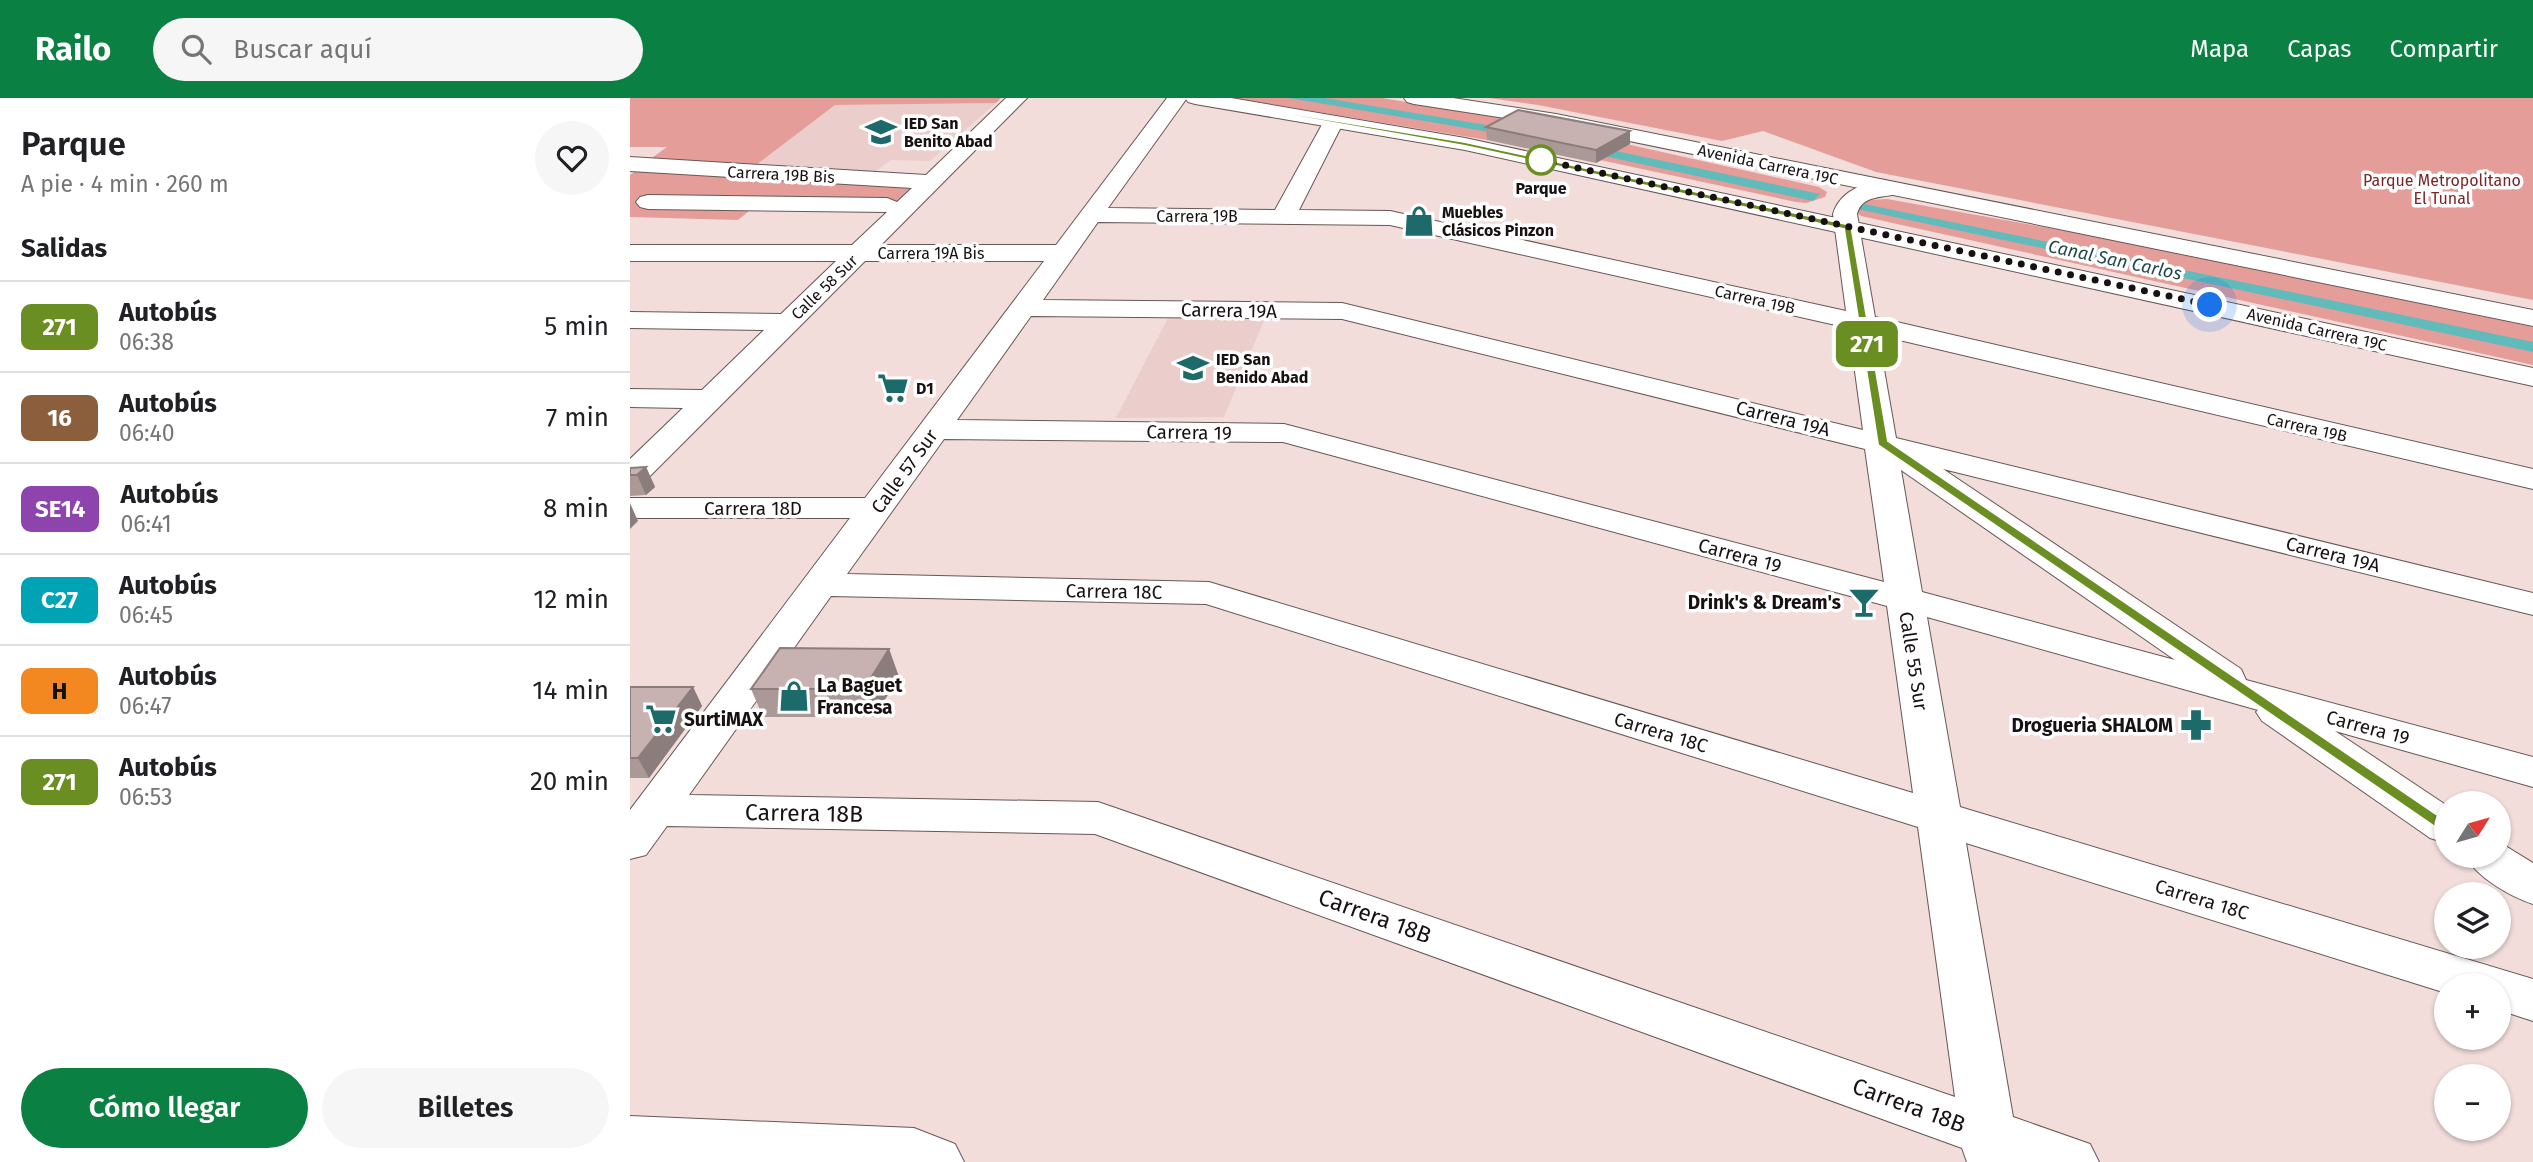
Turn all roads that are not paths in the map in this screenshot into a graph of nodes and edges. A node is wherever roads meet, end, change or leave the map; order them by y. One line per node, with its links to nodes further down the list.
1 (1017, 98): 8 (street, Calle 58 Sur)
2 (1177, 98): 12 (street, Calle 57 Sur)
3 (1195, 98): 5 (street, Avenida Carrera 19C)
4 (1414, 98): 9 (street, Avenida Carrera 19C)
5 (1334, 121): 13 (street); 14 (street, Avenida Carrera 19C)
6 (630, 164): 7 (street, Carrera 19B Bis)
7 (695, 168): 8 (street, Carrera 19B Bis); 11 (street)
8 (932, 182): 10 (street, Calle 58 Sur)
9 (1889, 189): 14 (street, Calle 55 Sur); 21 (street, Avenida Carrera 19C)
10 (908, 205): 11 (street); 16 (street, Calle 58 Sur)
11 (639, 209)
12 (1091, 215): 13 (street, Carrera 19B); 17 (street, Calle 57 Sur)
13 (1283, 217): 24 (street, Carrera 19B)
14 (1848, 227): 24 (street, Calle 55 Sur); 25 (street, Avenida Carrera 19C)
15 (630, 253): 16 (street, Carrera 19A Bis)
16 (858, 253): 17 (street, Carrera 19A Bis); 19 (street, Calle 58 Sur)
17 (1063, 253): 20 (street, Calle 57 Sur)
18 (630, 275): 19 (street)
19 (833, 278): 23 (street, Calle 58 Sur)
20 (1023, 308): 28 (street, Calle 57 Sur); 29 (street, Carrera 19A)
21 (2533, 318)
22 (630, 320): 23 (street)
23 (788, 322): 27 (street, Calle 58 Sur)
24 (1863, 323): 29 (street, Calle 55 Sur); 31 (street, Carrera 19B)
25 (2533, 377)
26 (630, 398): 27 (street)
27 (709, 399): 30 (street, Calle 58 Sur)
28 (934, 429): 33 (street, Calle 57 Sur); 35 (street, Carrera 19)
29 (1882, 442): 35 (street, Calle 55 Sur); 36 (street, Carrera 19A); 37 (street)
30 (630, 477)
31 (2533, 479)
32 (630, 508): 33 (street, Carrera 18D)
33 (876, 508): 34 (street, Calle 57 Sur)
34 (820, 585): 39 (street, Carrera 18C); 41 (street, Calle 57 Sur)
35 (1905, 599): 37 (street, Carrera 19); 39 (street, Calle 55 Sur)
36 (2533, 604)
37 (2252, 695): 38 (street, Carrera 19); 40 (street)
38 (2533, 772)
39 (1938, 817): 44 (street, Carrera 18C); 48 (street, Calle 55 Sur)
40 (2434, 819)
41 (642, 827): 48 (street, Carrera 18B)
42 (2506, 868): 43 (street)
43 (2533, 886)
44 (2445, 973)
45 (2511, 994): 46 (street)
46 (2533, 1000)
47 (630, 1141): 49 (street)
48 (1990, 1148): 50 (street, Carrera 18B)
49 (935, 1162)
50 (2070, 1162)

